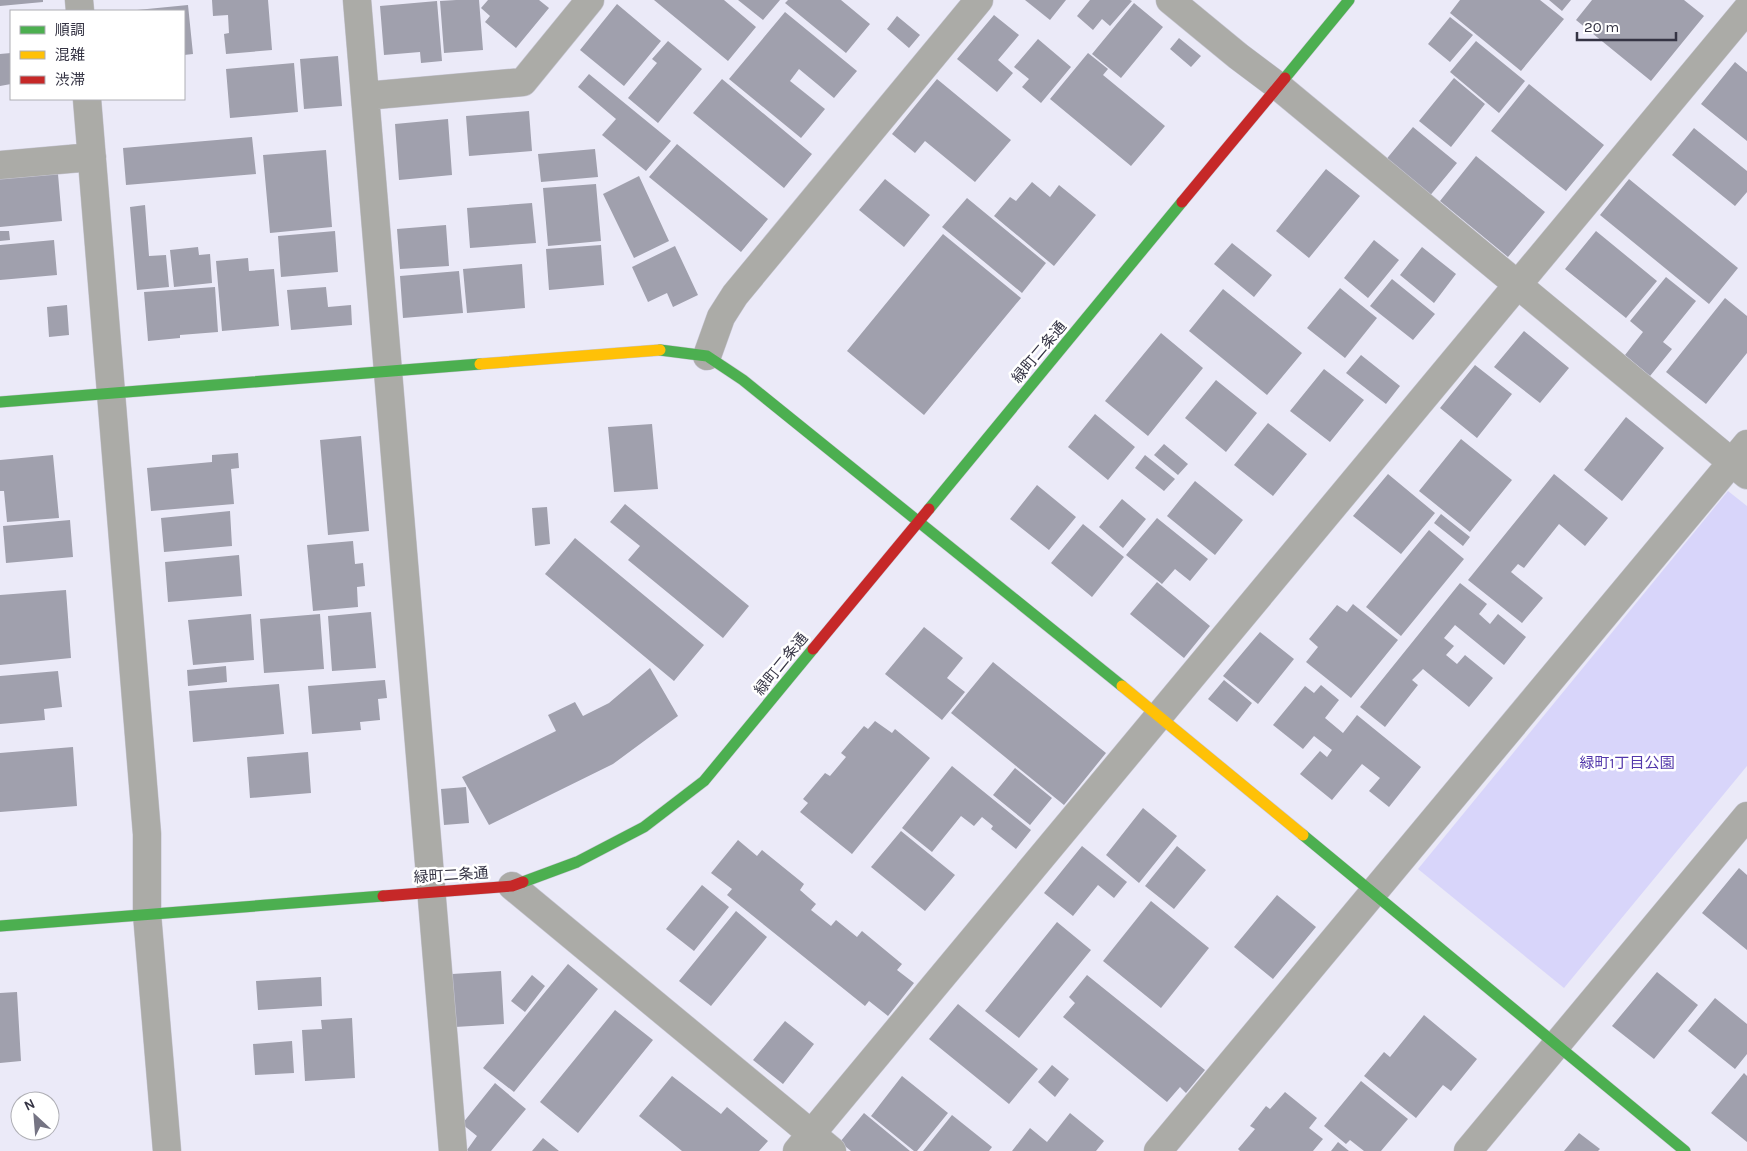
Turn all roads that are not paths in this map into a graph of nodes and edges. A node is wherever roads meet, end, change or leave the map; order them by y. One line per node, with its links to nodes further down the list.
1 (357, 0): 8 (street)
2 (590, 0): 8 (street)
3 (979, 0): 13 (street)
4 (1170, 0): 7 (street)
5 (1348, 0): 7 (street, 緑町二条通)
6 (1747, 9): 12 (street)
7 (1278, 86): 12 (street); 18 (street, 緑町二条通)
8 (365, 96): 14 (street)
9 (87, 100): 10 (street)
10 (92, 157): 11 (street); 15 (street)
11 (0, 165)
12 (1518, 285): 17 (street); 19 (street)
13 (707, 356): 14 (street); 18 (street)
14 (388, 372): 15 (street); 22 (street)
15 (111, 394): 16 (street); 24 (street)
16 (0, 402)
17 (1742, 460): 23 (street)
18 (917, 522): 19 (street); 21 (street, 緑町二条通)
19 (1160, 716): 23 (street); 27 (street)
20 (1747, 816): 26 (street)
21 (512, 886): 22 (street, 緑町二条通); 27 (street)
22 (432, 891): 24 (street, 緑町二条通); 29 (street)
23 (1373, 893): 26 (street); 31 (street)
24 (147, 914): 25 (street, 緑町二条通); 28 (street)
25 (0, 926)
26 (1557, 1045): 32 (street); 33 (street)
27 (804, 1142): 30 (street)
28 (167, 1151)
29 (453, 1151)
30 (832, 1151)
31 (1158, 1151)
32 (1468, 1151)
33 (1685, 1151)

